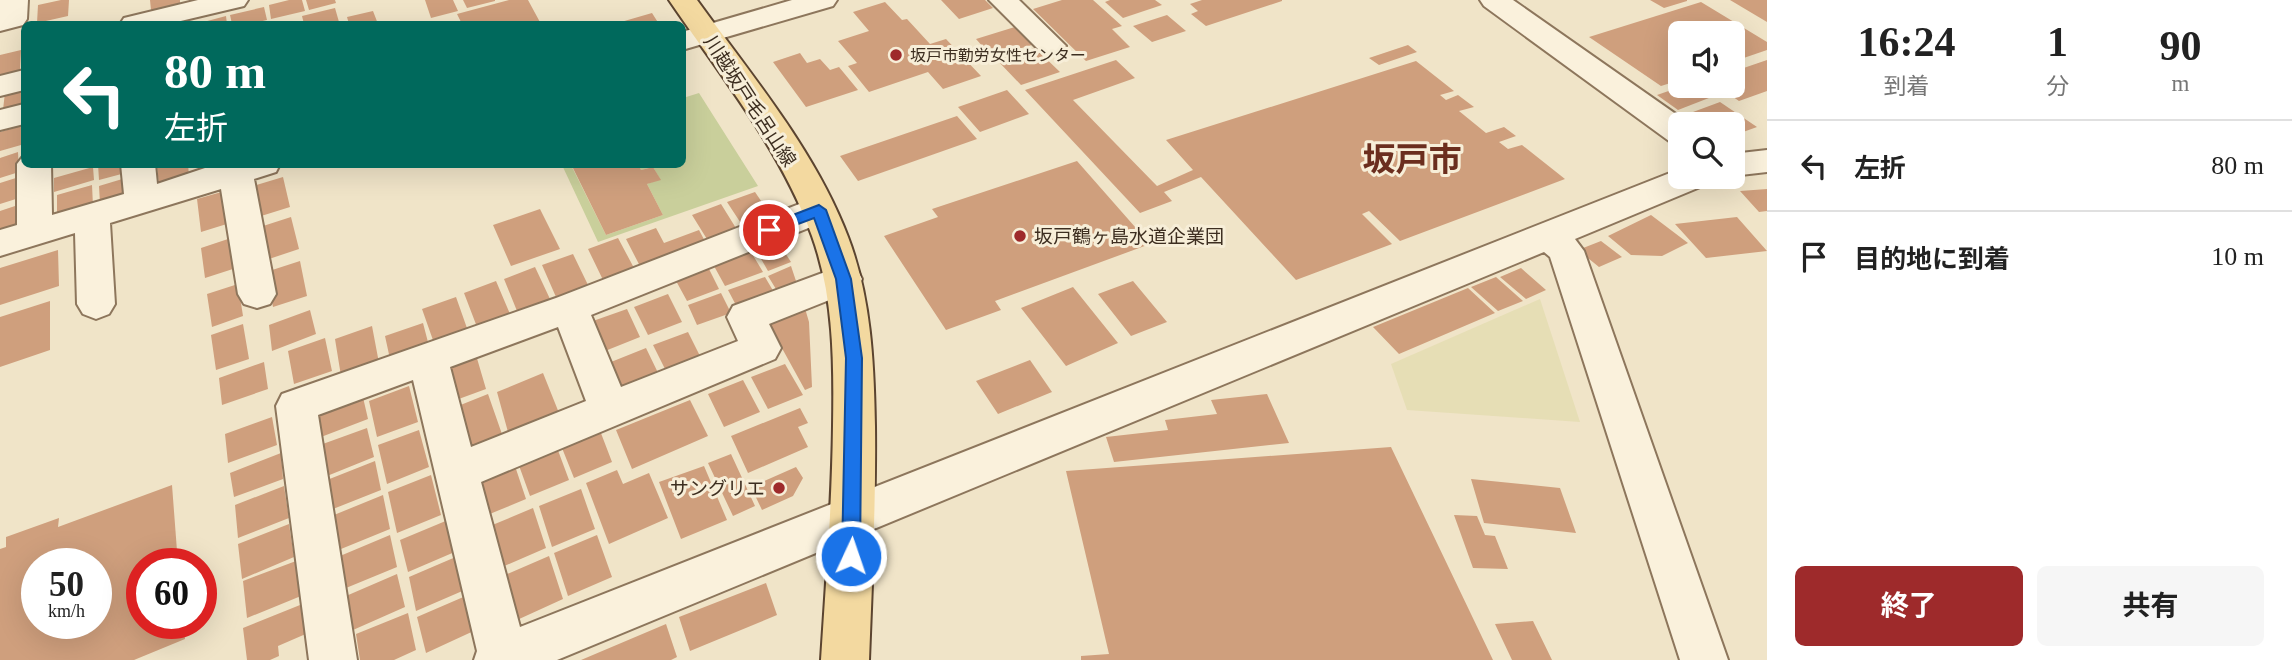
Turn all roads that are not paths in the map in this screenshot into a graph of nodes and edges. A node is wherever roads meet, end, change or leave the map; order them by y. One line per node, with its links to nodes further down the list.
1 (14, 0): 10 (street)
2 (130, 0): 8 (street)
3 (234, 0): 9 (street)
4 (683, 0): 11 (main road, 川越坂戸毛呂山線)
5 (823, 0): 11 (street)
6 (1003, 0): 12 (street)
7 (1493, 0): 17 (street)
8 (132, 21)
9 (145, 21)
10 (0, 22)
11 (694, 37): 26 (main road, 川越坂戸毛呂山線)
12 (1051, 46)
13 (21, 81): 14 (street)
14 (0, 86)
15 (21, 115): 16 (street)
16 (0, 120)
17 (1668, 124)
18 (1767, 161): 19 (street)
19 (1745, 164)
20 (34, 168): 28 (street)
21 (138, 168): 25 (street)
22 (242, 168): 25 (street)
23 (245, 168): 32 (street)
24 (1668, 187): 29 (street)
25 (142, 201): 27 (street)
26 (819, 210): 31 (main road, 川越坂戸毛呂山線); 34 (street)
27 (92, 216): 28 (street); 33 (street)
28 (35, 232): 30 (street)
29 (1548, 235): 38 (street); 42 (street)
30 (0, 243)
31 (844, 279): 36 (street); 38 (main road, 川越坂戸毛呂山線)
32 (257, 294)
33 (96, 304)
34 (569, 308): 35 (street); 36 (street)
35 (428, 359): 37 (street); 40 (street)
36 (610, 409): 37 (street)
37 (458, 472): 39 (street)
38 (853, 514): 39 (street); 41 (main road, 川越坂戸毛呂山線)
39 (502, 659)
40 (334, 660)
41 (845, 660)
42 (1704, 660)

